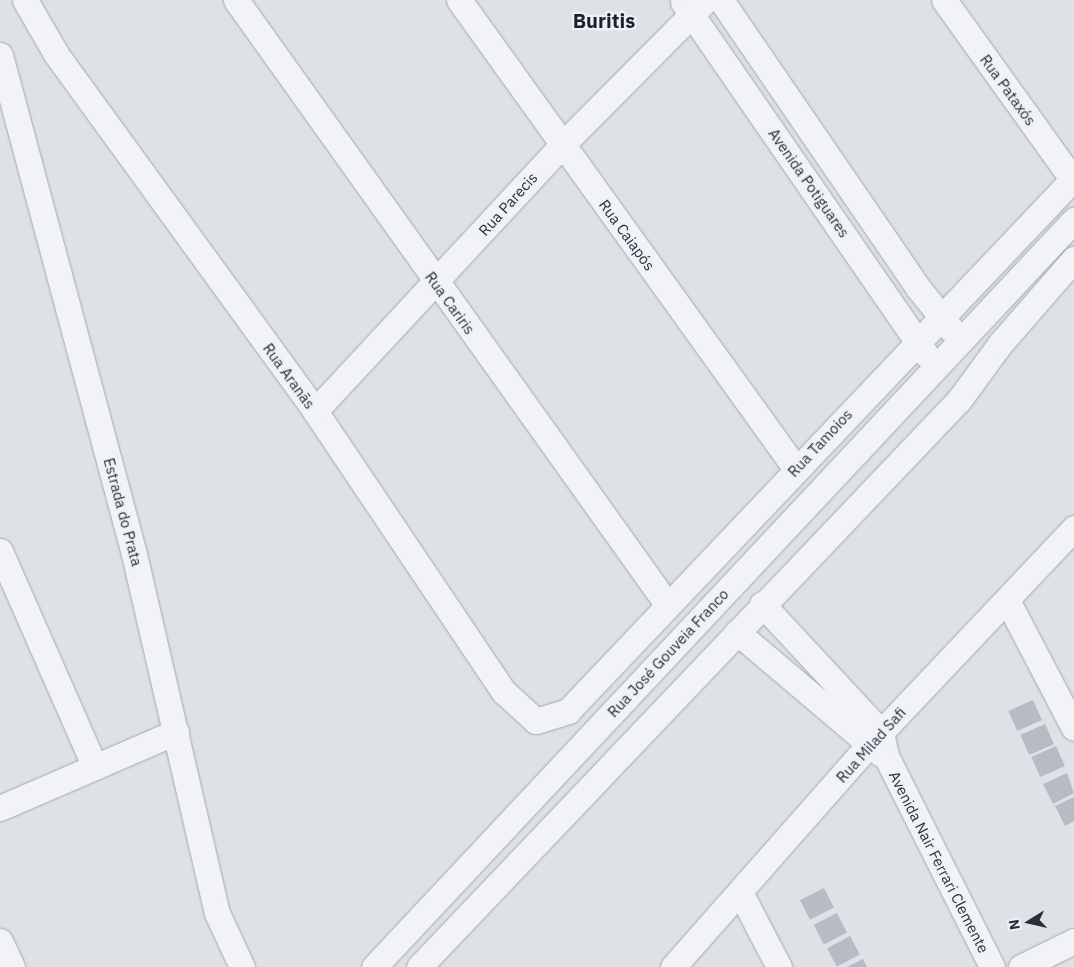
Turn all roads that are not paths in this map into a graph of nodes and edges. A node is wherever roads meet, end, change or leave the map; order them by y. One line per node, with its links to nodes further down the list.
1 (25, 0): 18 (street, Rua Aranãs)
2 (236, 0): 12 (street, Rua Cariris)
3 (459, 0): 8 (street, Rua Caiapós)
4 (721, 0): 13 (street, Avenida Potiguares)
5 (944, 0): 9 (street, Rua Pataxós)
6 (693, 5): 8 (street, Rua Parecis); 15 (street, Avenida Potiguares)
7 (0, 56): 29 (street, Estrada do Prata)
8 (562, 145): 12 (street, Rua Parecis); 19 (street, Rua Caiapós)
9 (1073, 178): 13 (street, Rua Tamoios)
10 (1074, 220): 14 (street, Rua José Gouveia Franco)
11 (1074, 259): 16 (street)
12 (436, 284): 18 (street, Rua Parecis); 23 (street, Rua Cariris)
13 (941, 317): 14 (street, Avenida Potiguares); 15 (street, Rua Tamoios)
14 (961, 339): 16 (street); 17 (street, Rua José Gouveia Franco)
15 (917, 340): 17 (street, Avenida Potiguares); 19 (street, Rua Tamoios)
16 (987, 363): 24 (street)
17 (935, 366): 27 (street, Rua José Gouveia Franco)
18 (315, 411): 26 (street, Rua Aranãs)
19 (796, 469): 23 (street, Rua Tamoios)
20 (1074, 528): 22 (street, Rua Milad Safi)
21 (0, 551): 32 (street)
22 (1007, 600): 28 (street); 31 (street, Rua Milad Safi)
23 (668, 604): 26 (street, Rua Tamoios)
24 (762, 604): 25 (street); 31 (street, Avenida Nair Ferrari Clemente)
25 (737, 632): 30 (street); 31 (street, Avenida Nair Ferrari Clemente)
26 (568, 711)
27 (613, 713): 30 (street); 39 (street, Rua José Gouveia Franco)
28 (1074, 728)
29 (176, 732): 32 (street); 38 (street, Estrada do Prata)
30 (636, 738): 40 (street)
31 (878, 745): 34 (street, Rua Milad Safi); 43 (street, Avenida Nair Ferrari Clemente)
32 (95, 767): 33 (street)
33 (0, 808)
34 (741, 894): 41 (street, Rua Milad Safi); 42 (street)
35 (0, 941): 37 (street)
36 (1074, 941): 44 (street)
37 (12, 967)
38 (242, 967)
39 (374, 967)
40 (419, 967)
41 (673, 967)
42 (780, 967)
43 (992, 967)
44 (1021, 967)

